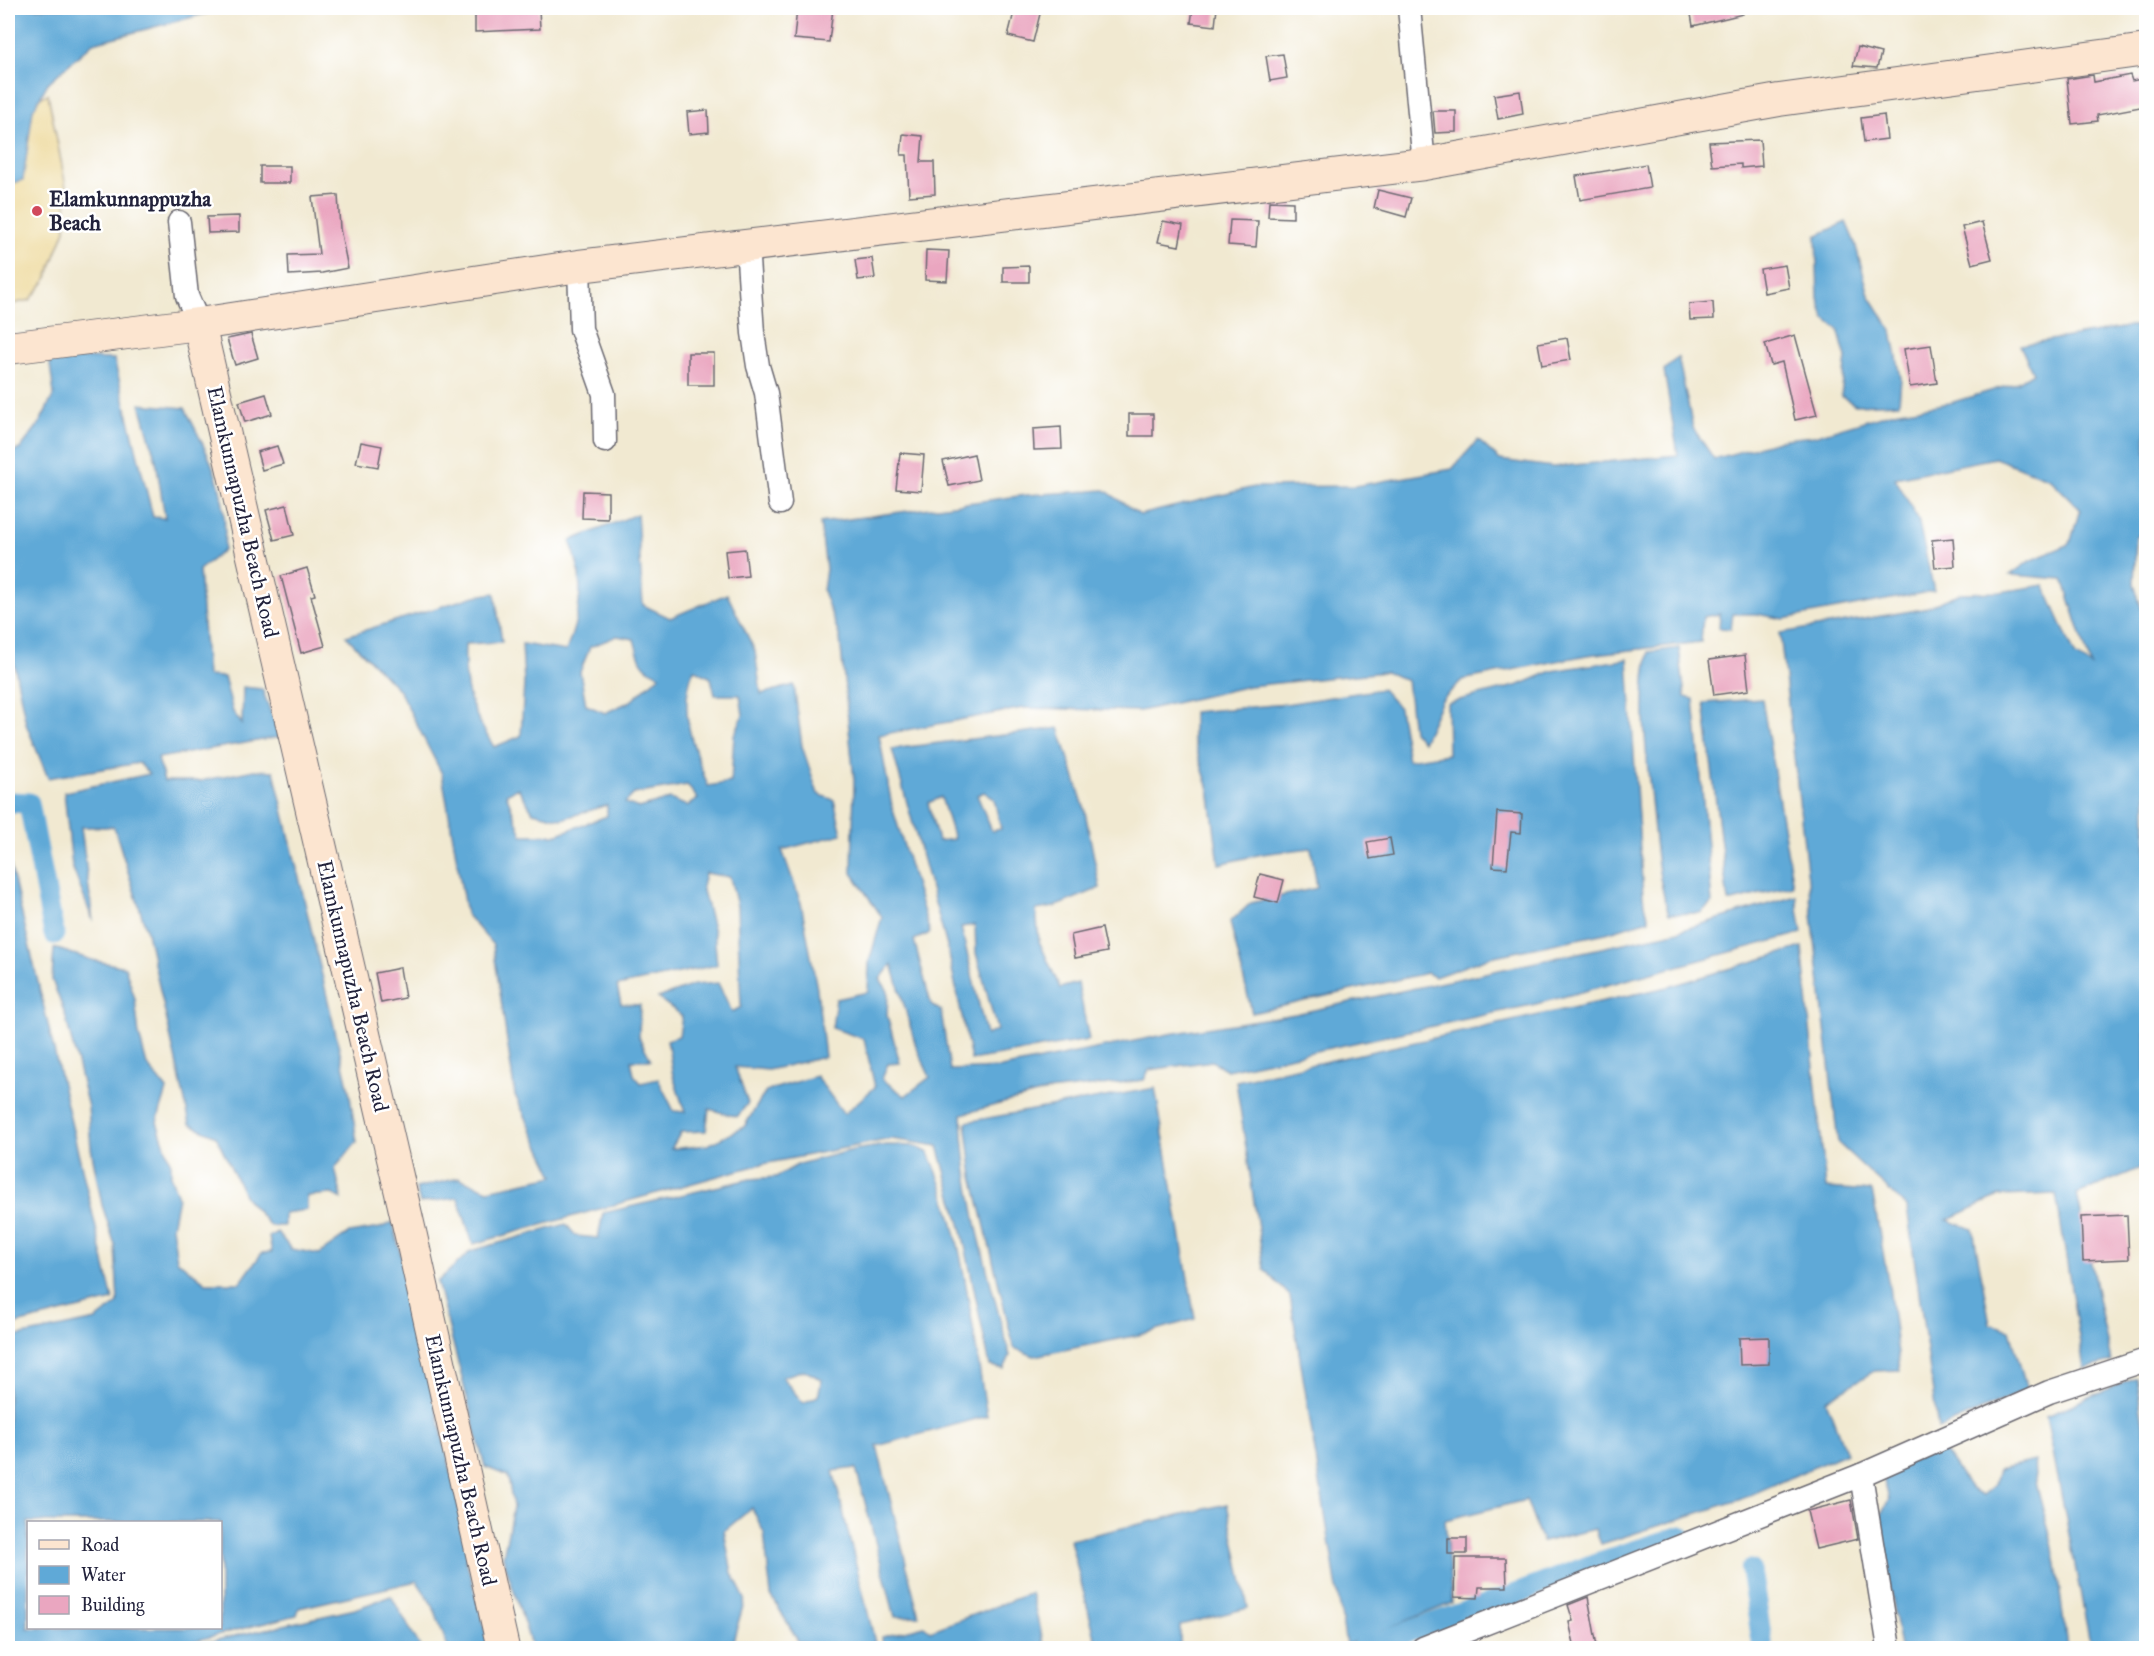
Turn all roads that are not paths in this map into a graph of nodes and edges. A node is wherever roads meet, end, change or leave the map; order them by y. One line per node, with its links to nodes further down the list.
1 (1409, 8): 3 (street)
2 (2146, 50): 3 (main road)
3 (1424, 164): 5 (main road)
4 (178, 222): 7 (street)
5 (747, 245): 6 (main road); 10 (street)
6 (579, 266): 7 (main road); 9 (street)
7 (199, 324): 8 (main road); 13 (main road, Elamkunnapuzha Beach Road)
8 (8, 348)
9 (605, 441)
10 (780, 503)
11 (2146, 1360): 12 (street)
12 (1861, 1475): 14 (street); 15 (street)
13 (503, 1648)
14 (1423, 1648)
15 (1889, 1648)

